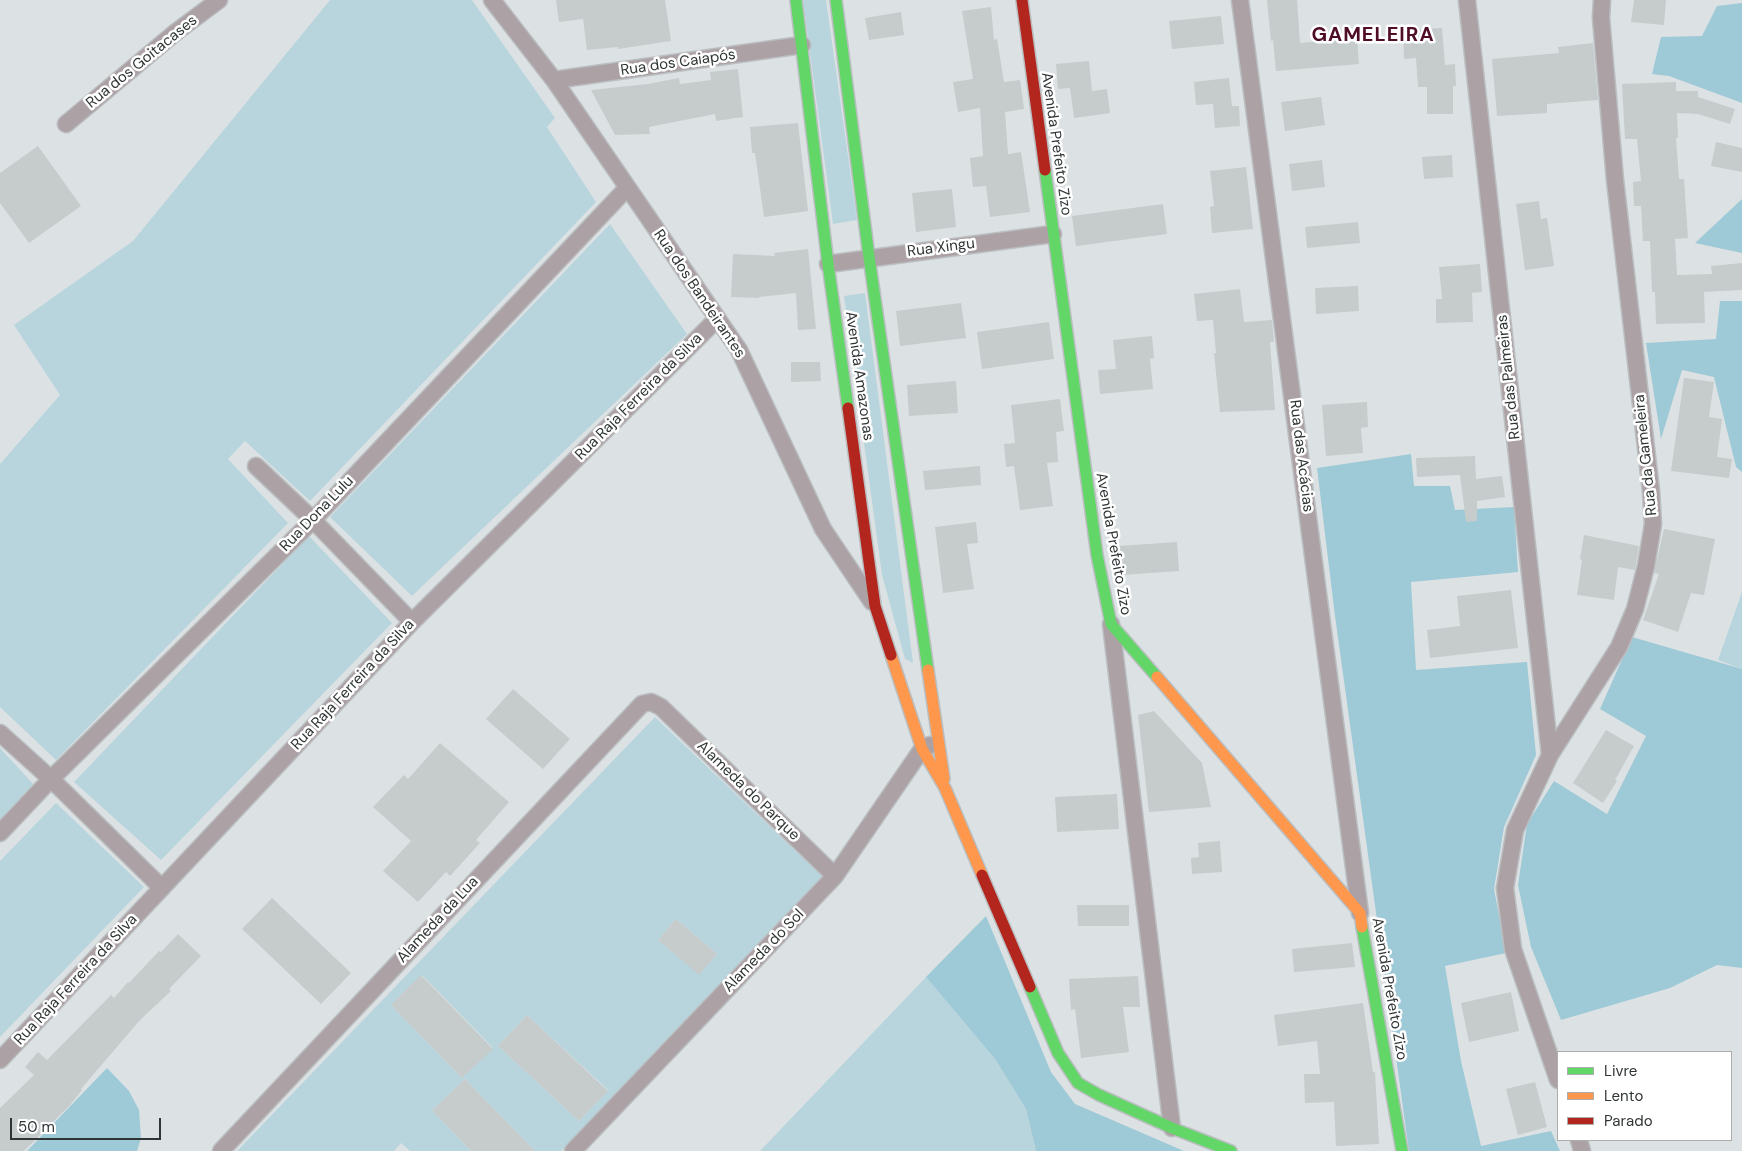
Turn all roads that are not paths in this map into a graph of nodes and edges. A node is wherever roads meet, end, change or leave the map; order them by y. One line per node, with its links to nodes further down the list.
1 (219, 0): 11 (street, Rua dos Goitacases)
2 (492, 0): 10 (street, Rua dos Bandeirantes)
3 (796, 0): 9 (main road, Avenida Amazonas)
4 (836, 0): 14 (main road, Avenida Amazonas)
5 (1022, 0): 13 (main road, Avenida Prefeito Zizo)
6 (1240, 0): 32 (street, Rua das Acácias)
7 (1468, 0): 26 (street, Rua das Palmeiras)
8 (1602, 0): 26 (street, Rua da Gameleira)
9 (802, 46): 10 (street, Rua dos Caiapós); 15 (main road, Avenida Amazonas)
10 (554, 80): 12 (street, Rua dos Bandeirantes)
11 (66, 124)
12 (627, 188): 16 (street, Rua dos Bandeirantes); 18 (street, Rua Dona Lulu)
13 (1053, 234): 14 (street, Rua Xingu); 21 (main road, Avenida Prefeito Zizo)
14 (869, 257): 15 (street, Rua Xingu); 24 (main road, Avenida Amazonas)
15 (828, 264): 19 (main road, Avenida Amazonas)
16 (718, 319): 19 (street, Rua dos Bandeirantes); 20 (street, Rua Raja Ferreira da Silva)
17 (256, 466): 18 (street)
18 (313, 520): 20 (street); 27 (street, Rua Dona Lulu)
19 (875, 606): 25 (main road, Avenida Amazonas)
20 (412, 622): 31 (street, Rua Raja Ferreira da Silva)
21 (1111, 624): 32 (main road, Avenida Prefeito Zizo); 35 (street)
22 (661, 706): 30 (street, Alameda do Parque); 36 (street, Alameda da Lua)
23 (0, 733): 27 (street)
24 (939, 741): 25 (street); 28 (main road, Avenida Amazonas)
25 (922, 749): 28 (main road, Avenida Amazonas); 30 (street, Alameda do Sol)
26 (1550, 755): 34 (street, Rua da Gameleira)
27 (51, 779): 29 (street, Rua Dona Lulu); 31 (street)
28 (945, 788): 35 (main road)
29 (0, 833)
30 (835, 876): 37 (street, Alameda do Sol)
31 (162, 888): 33 (street, Rua Raja Ferreira da Silva)
32 (1360, 913): 39 (main road, Avenida Prefeito Zizo)
33 (0, 1060)
34 (1557, 1077)
35 (1172, 1128): 38 (main road)
36 (221, 1151)
37 (574, 1151)
38 (1231, 1151)
39 (1402, 1151)

